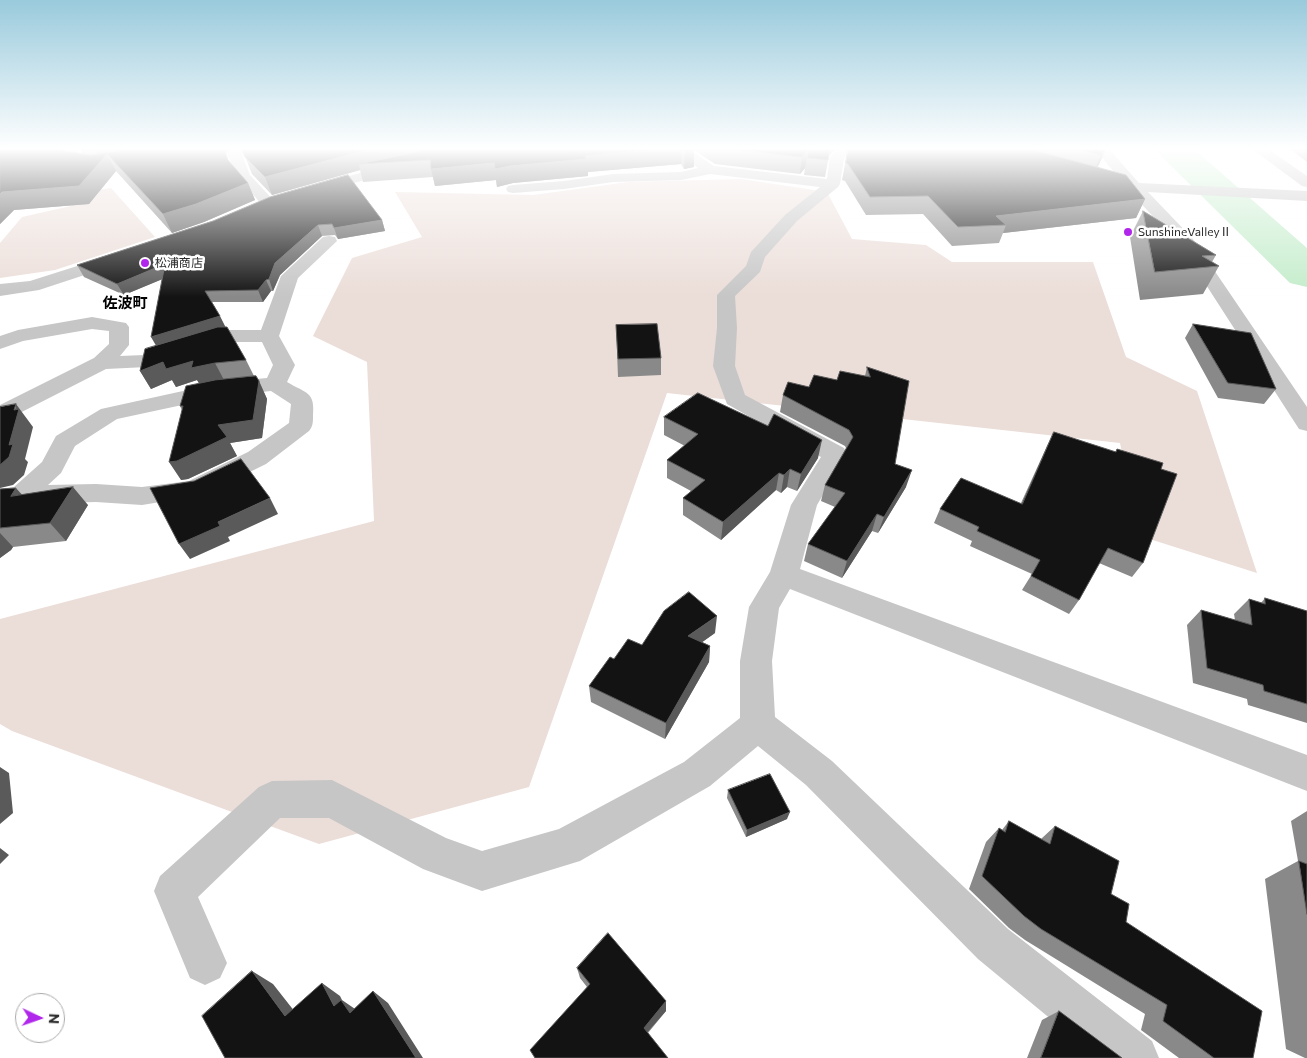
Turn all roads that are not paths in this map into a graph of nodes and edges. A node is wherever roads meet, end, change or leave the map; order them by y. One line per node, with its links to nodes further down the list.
1 (264, 198): 5 (street)
2 (284, 198): 5 (street)
3 (815, 198): 17 (street)
4 (1149, 198): 15 (street)
5 (268, 203): 6 (street)
6 (252, 210)
7 (329, 241): 10 (street)
8 (126, 255): 9 (street)
9 (0, 290)
10 (269, 336): 12 (street); 13 (street)
11 (0, 343): 12 (street)
12 (102, 363): 14 (street)
13 (275, 384): 16 (street); 16 (street)
14 (0, 414)
15 (1307, 424)
16 (10, 496)
17 (784, 575): 18 (street); 19 (street)
18 (758, 725): 20 (street); 21 (street)
19 (1307, 773)
20 (205, 963)
21 (1134, 1058)

